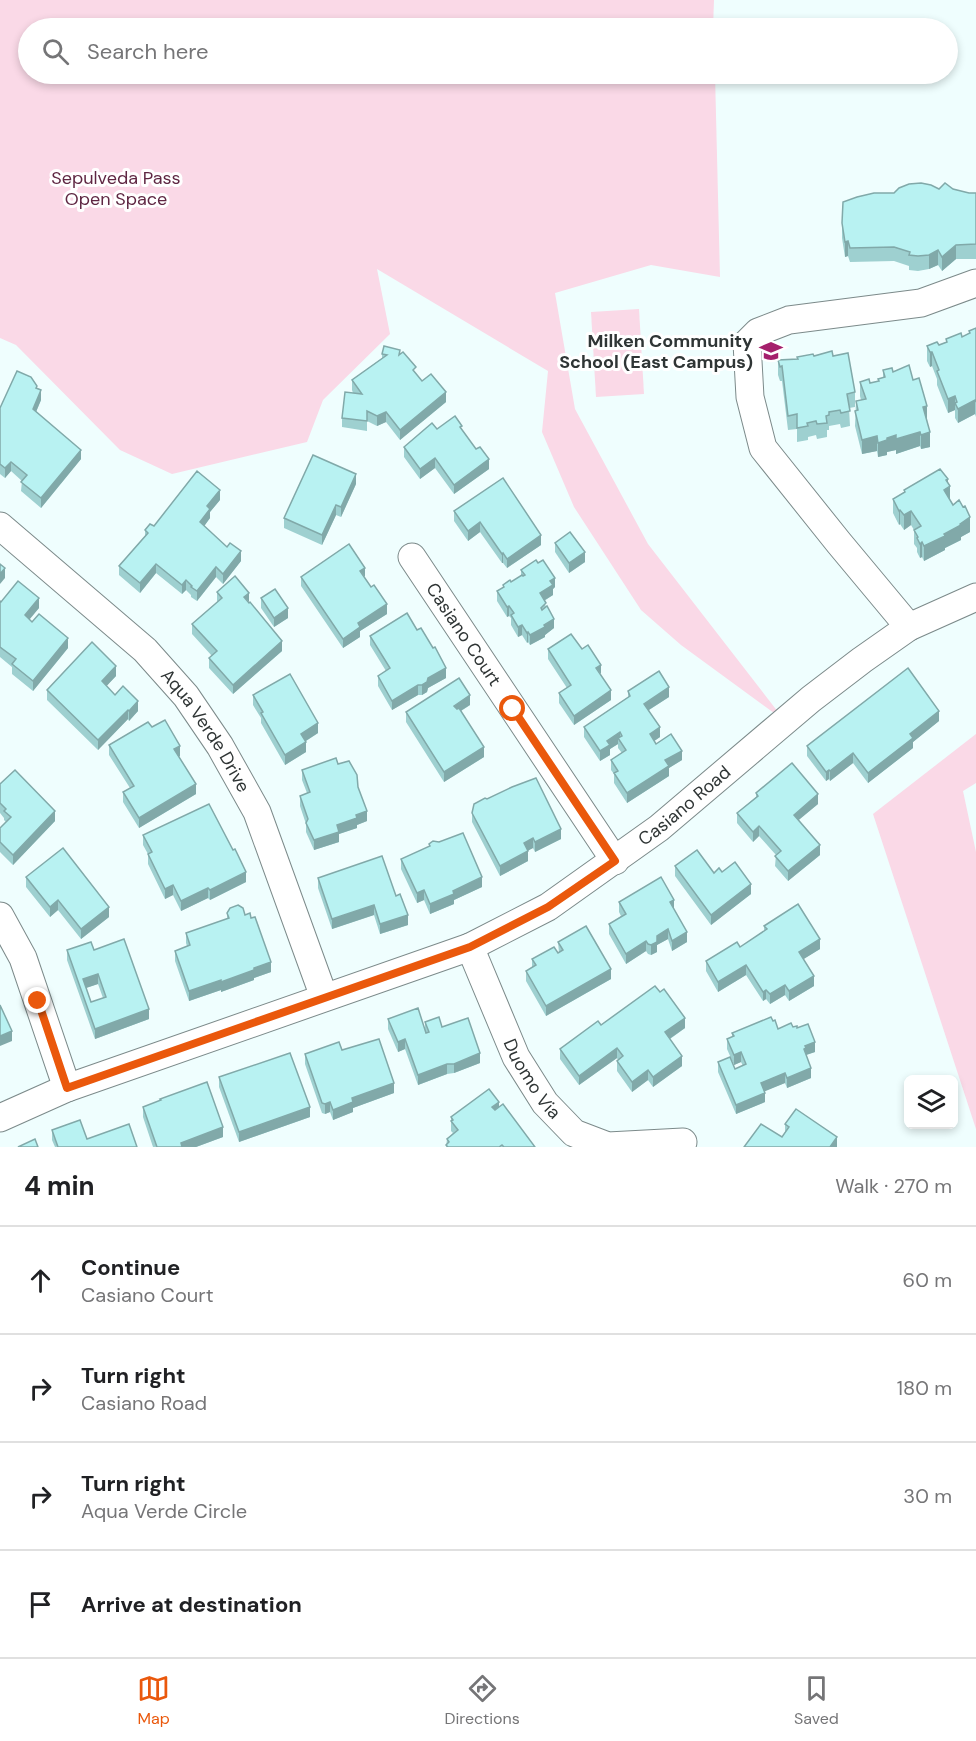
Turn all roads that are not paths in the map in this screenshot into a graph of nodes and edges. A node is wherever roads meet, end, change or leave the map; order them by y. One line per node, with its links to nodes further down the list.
1 (976, 284): 5 (street)
2 (0, 526): 9 (street, Aqua Verde Drive)
3 (412, 557): 6 (street, Casiano Court)
4 (976, 597): 5 (street, Casiano Road)
5 (909, 627): 6 (street, Casiano Road)
6 (615, 861): 8 (street, Casiano Road)
7 (0, 916): 10 (street)
8 (470, 947): 9 (street, Casiano Road); 13 (street, Duomo Via)
9 (324, 998): 10 (street, Casiano Road)
10 (67, 1088): 11 (street, Casiano Road)
11 (0, 1118)
12 (683, 1142): 13 (street, Duomo Via)
13 (608, 1146)

